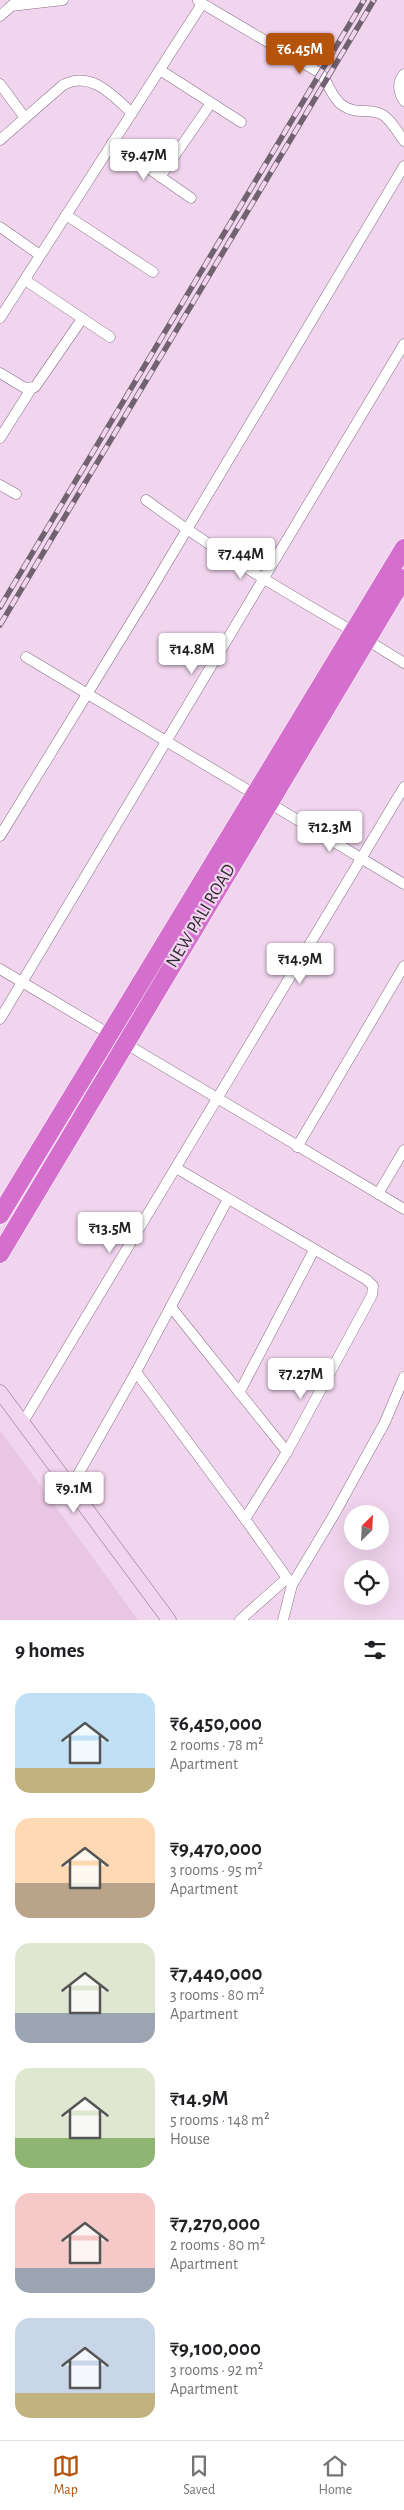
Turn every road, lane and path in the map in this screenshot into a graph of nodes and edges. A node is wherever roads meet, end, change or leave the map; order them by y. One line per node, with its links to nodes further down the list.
1 (62, 0): 3 (street)
2 (199, 2): 5 (street); 14 (street)
3 (15, 3): 4 (street)
4 (0, 16)
5 (160, 70): 9 (street); 10 (street)
6 (404, 74): 8 (street)
7 (0, 84): 11 (street)
8 (404, 101)
9 (211, 103): 12 (street); 17 (street)
10 (132, 113): 11 (street); 15 (street)
11 (25, 118): 13 (street)
12 (241, 122)
13 (0, 140)
14 (404, 140)
15 (112, 143): 17 (street); 19 (street)
16 (404, 166): 34 (street)
17 (160, 177): 18 (street)
18 (191, 198)
19 (66, 215): 21 (street); 22 (street)
20 (0, 228): 21 (street)
21 (40, 255): 23 (street)
22 (152, 272)
23 (24, 280): 24 (street); 25 (street)
24 (0, 318)
25 (82, 319): 26 (street); 29 (street)
26 (110, 337)
27 (404, 344): 37 (street)
28 (0, 373): 29 (street)
29 (31, 388): 30 (street)
30 (0, 438)
31 (0, 485): 32 (street)
32 (16, 494)
33 (146, 500): 34 (street)
34 (187, 530): 37 (street); 41 (street)
35 (404, 548): 38 (highway, NEW PALI ROAD)
36 (404, 578): 38 (highway, NEW PALI ROAD)
37 (264, 580): 38 (street); 42 (street)
38 (360, 636): 40 (street); 44 (highway, NEW PALI ROAD); 45 (highway, NEW PALI ROAD)
39 (26, 656): 41 (street)
40 (404, 663)
41 (88, 693): 42 (street); 46 (street)
42 (166, 742): 44 (street); 51 (street)
43 (404, 787): 47 (street)
44 (254, 793): 45 (street); 53 (highway, NEW PALI ROAD)
45 (270, 802): 47 (street); 54 (highway, NEW PALI ROAD)
46 (0, 836)
47 (362, 858): 48 (street); 55 (street)
48 (404, 884)
49 (404, 966): 56 (street)
50 (0, 969): 51 (street)
51 (22, 982): 52 (street); 53 (street)
52 (0, 1019)
53 (109, 1035): 54 (street); 62 (highway, NEW PALI ROAD)
54 (124, 1045): 55 (street); 64 (highway, NEW PALI ROAD)
55 (216, 1099): 56 (street); 58 (street)
56 (298, 1146): 59 (street)
57 (404, 1150): 59 (street)
58 (176, 1168): 60 (street); 70 (street)
59 (378, 1194): 61 (street)
60 (228, 1199): 63 (street); 65 (street)
61 (404, 1209)
62 (0, 1215)
63 (314, 1250): 69 (street); 71 (street)
64 (0, 1254)
65 (171, 1306): 66 (street); 69 (street)
66 (136, 1372): 72 (street); 73 (street)
67 (404, 1377): 74 (street)
68 (0, 1392): 70 (street)
69 (239, 1393): 71 (street)
70 (23, 1422): 72 (street)
71 (287, 1452): 73 (street)
72 (71, 1487): 75 (street)
73 (245, 1519): 74 (street)
74 (289, 1582): 76 (street); 77 (street)
75 (169, 1620)
76 (240, 1620)
77 (283, 1620)

